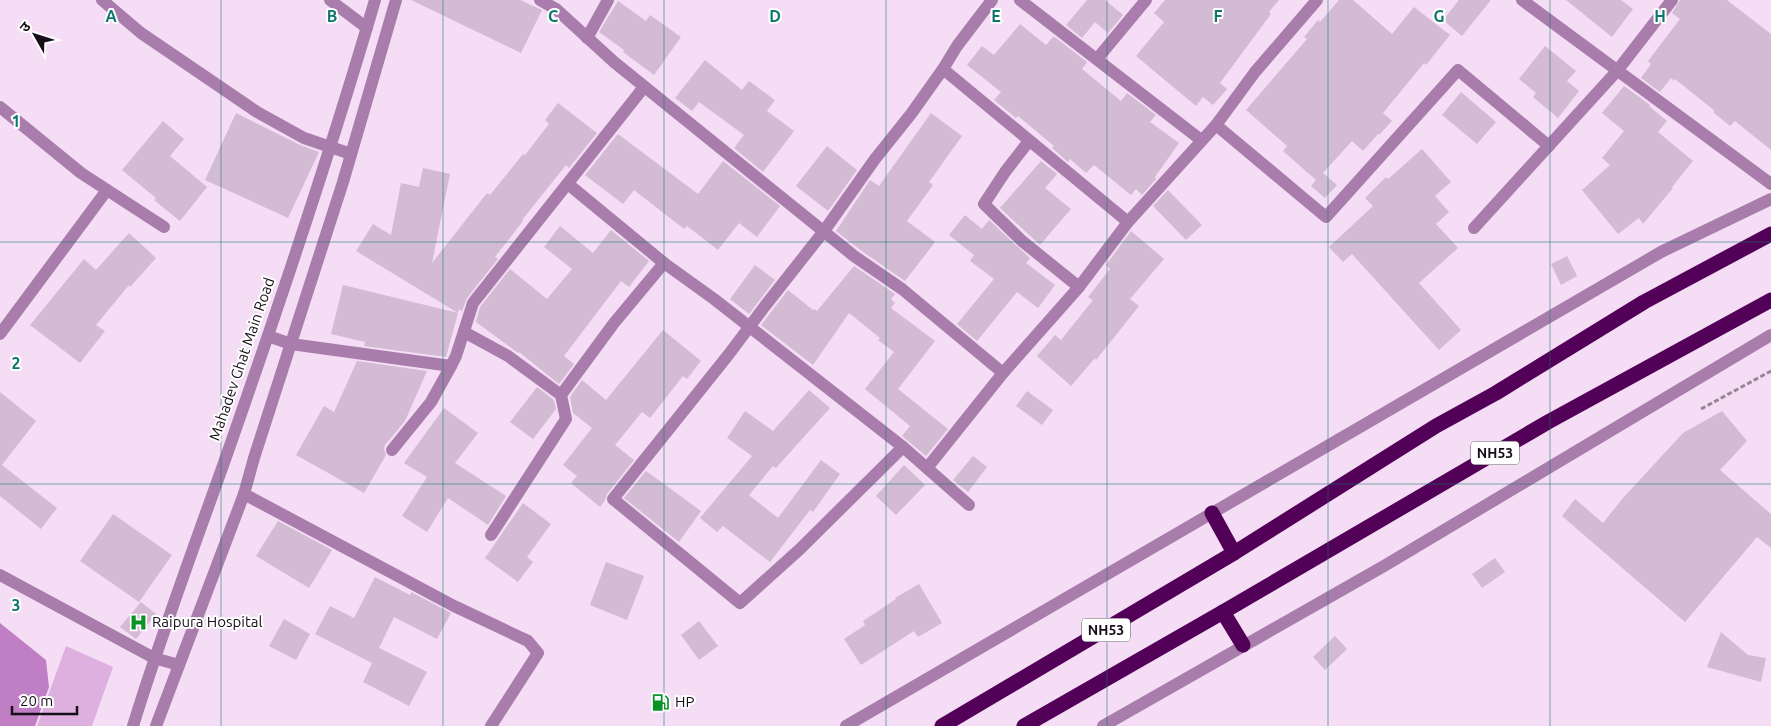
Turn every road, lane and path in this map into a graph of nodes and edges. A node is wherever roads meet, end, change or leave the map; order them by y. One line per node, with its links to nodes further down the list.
1 (102, 0): 23 (street)
2 (330, 0): 13 (street)
3 (375, 0): 13 (street, Mahadev Ghat Main Road)
4 (396, 0): 25 (street)
5 (540, 0): 14 (street)
6 (608, 0): 14 (street)
7 (992, 0): 16 (street)
8 (1020, 0): 15 (street)
9 (1146, 0): 15 (street)
10 (1317, 0): 20 (street)
11 (1522, 0): 17 (street)
12 (1672, 0): 17 (street)
13 (367, 28): 23 (street, Mahadev Ghat Main Road)
14 (587, 38): 18 (street)
15 (1098, 60): 21 (street)
16 (943, 69): 22 (street); 33 (street)
17 (1617, 72): 24 (street); 27 (street)
18 (644, 87): 26 (street); 33 (street)
19 (0, 107): 28 (street)
20 (1216, 124): 21 (street); 24 (street)
21 (1201, 140): 30 (street)
22 (1029, 141): 30 (street); 36 (street)
23 (332, 146): 25 (street); 42 (street, Mahadev Ghat Main Road)
24 (1550, 146): 32 (street)
25 (351, 154): 43 (street)
26 (568, 184): 35 (street); 39 (street)
27 (1771, 184)
28 (107, 190): 31 (street); 40 (street)
29 (1771, 199): 54 (street)
30 (1128, 222): 36 (street)
31 (164, 227)
32 (1474, 228)
33 (824, 231): 38 (street); 46 (street)
34 (1771, 234): 56 (highway, NH53)
35 (664, 263): 38 (street); 47 (street)
36 (1079, 287): 46 (street)
37 (1771, 300): 58 (highway, NH53)
38 (750, 326): 49 (street); 49 (street)
39 (464, 332): 44 (street); 47 (street)
40 (0, 334)
41 (1771, 335): 59 (street)
42 (268, 336): 43 (street); 60 (street, Mahadev Ghat Main Road)
43 (291, 344): 44 (street); 52 (street)
44 (451, 366): 50 (street)
45 (1771, 370): 48 (path)
46 (1003, 372): 51 (street)
47 (561, 395): 55 (street)
48 (1701, 409)
49 (903, 447): 51 (street)
50 (392, 450)
51 (927, 468): 53 (street)
52 (244, 494): 61 (street); 64 (street)
53 (969, 505)
54 (1212, 514): 56 (highway); 65 (street)
55 (491, 535)
56 (1234, 553): 66 (highway, NH53)
57 (0, 575): 60 (street)
58 (1223, 612): 59 (highway); 67 (highway, NH53)
59 (1243, 645): 68 (street)
60 (154, 658): 61 (street); 62 (street, Mahadev Ghat Main Road)
61 (179, 665): 63 (street)
62 (133, 726)
63 (156, 726)
64 (491, 726)
65 (846, 726)
66 (942, 726)
67 (1024, 726)
68 (1103, 726)

